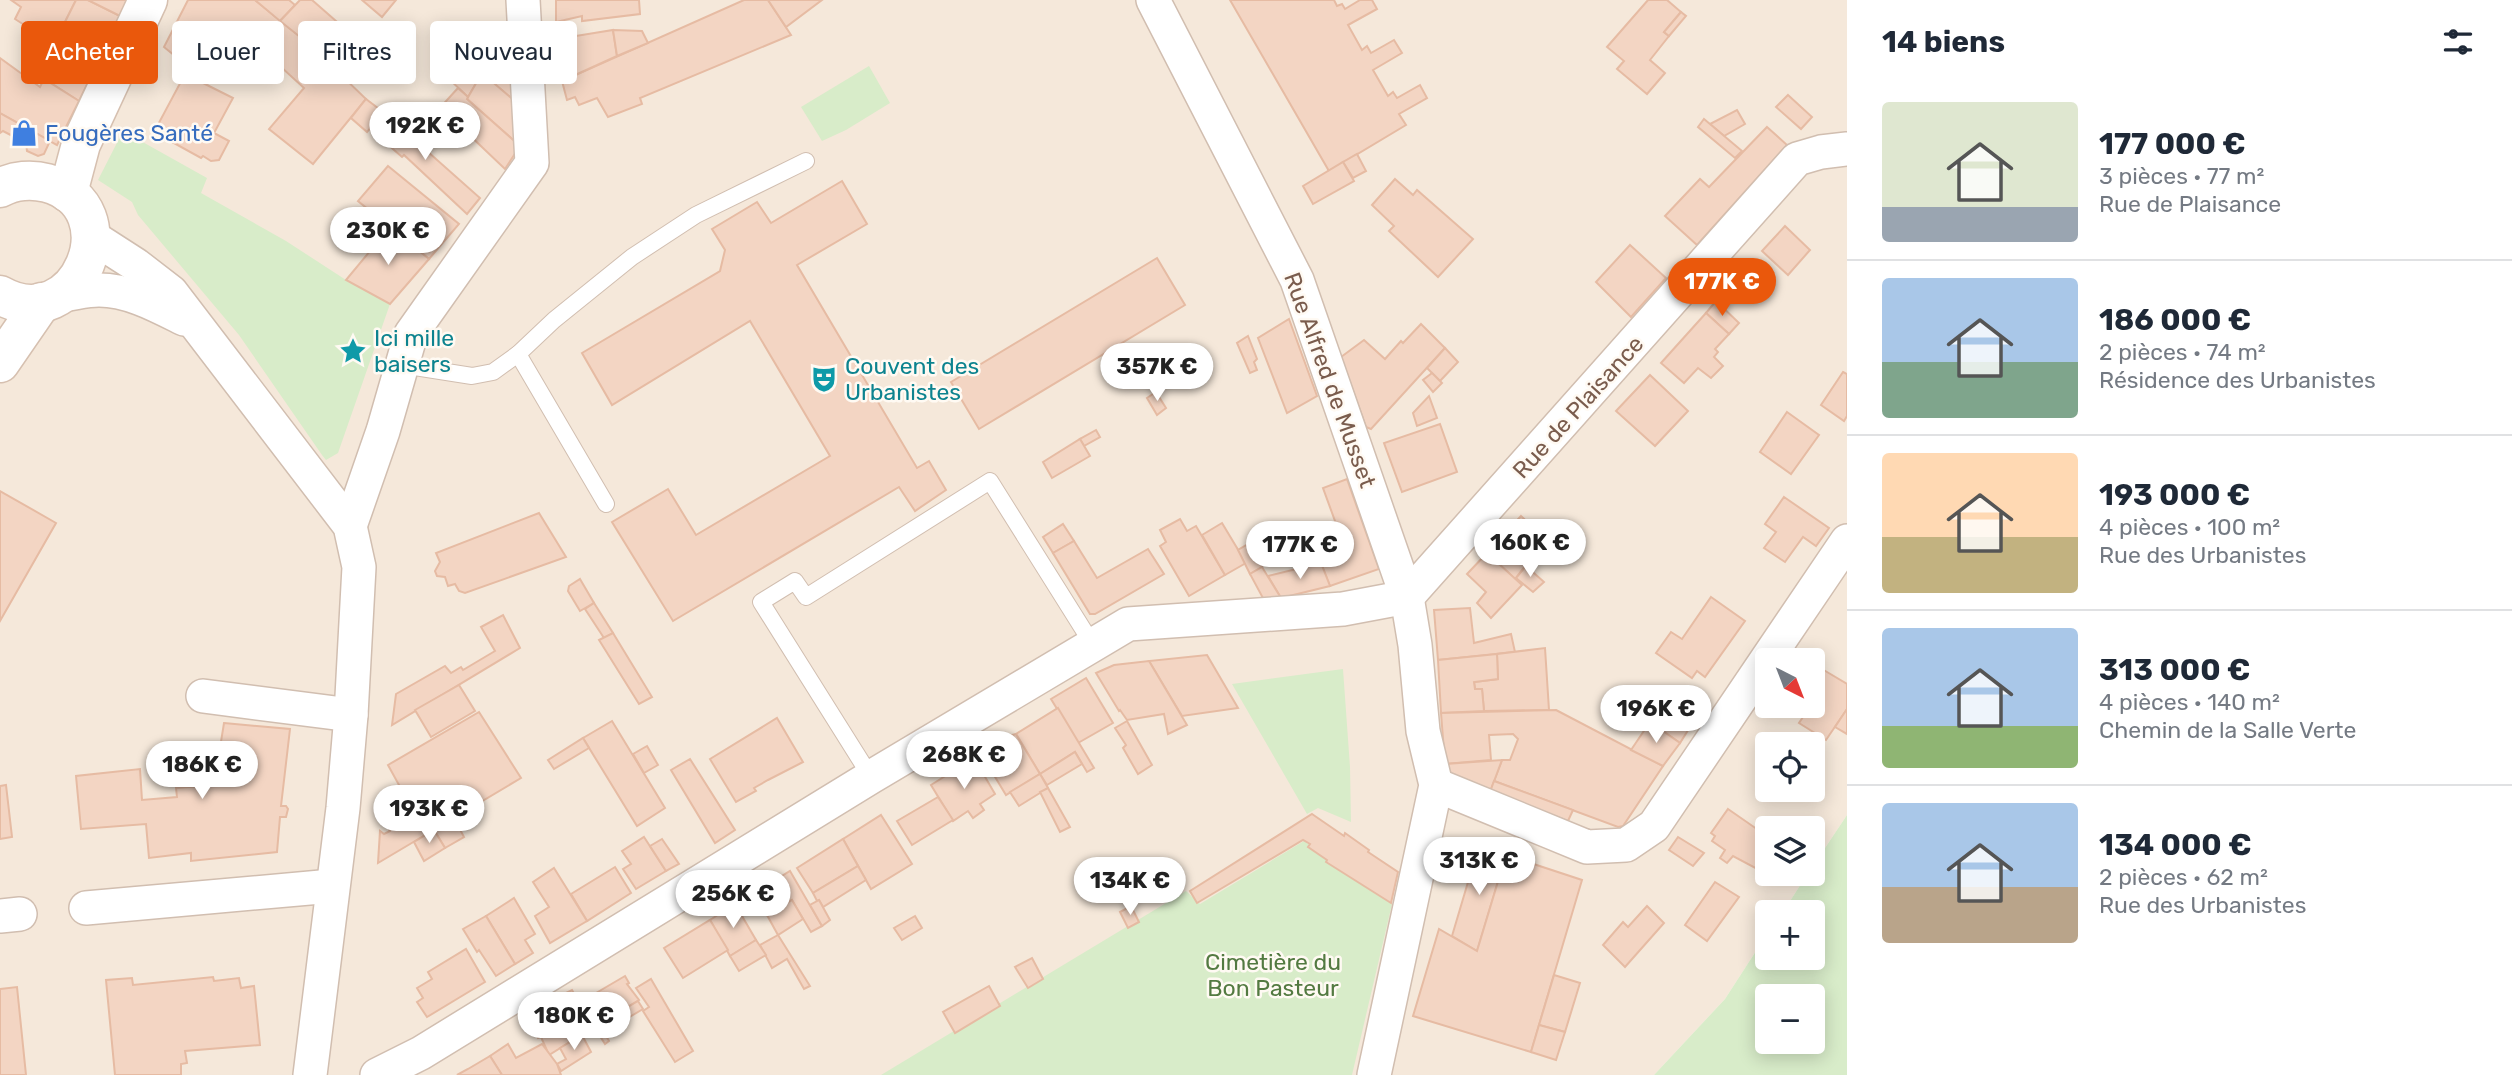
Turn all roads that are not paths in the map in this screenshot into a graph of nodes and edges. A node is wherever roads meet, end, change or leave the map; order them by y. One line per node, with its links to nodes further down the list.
1 (148, 0): 7 (main road)
2 (523, 0): 14 (street)
3 (1153, 0): 18 (street, Rue Alfred de Musset)
4 (1847, 149): 18 (street, Rue de Plaisance)
5 (806, 161): 12 (lane)
6 (0, 188): 7 (main road)
7 (68, 193): 8 (main road)
8 (91, 236): 10 (main road); 11 (street)
9 (0, 295): 10 (main road)
10 (51, 298): 11 (street); 13 (main road)
11 (196, 324): 16 (street)
12 (518, 354): 14 (lane); 15 (lane)
13 (0, 362)
14 (402, 365): 16 (street)
15 (607, 503)
16 (350, 526): 21 (street)
17 (1847, 541): 23 (street)
18 (1407, 597): 19 (street); 23 (street, Rue Alfred de Musset)
19 (1093, 645): 22 (street); 22 (lane)
20 (203, 696): 21 (street)
21 (351, 715): 24 (street)
22 (870, 777): 27 (street)
23 (1436, 785): 28 (street)
24 (332, 886): 25 (street); 26 (street)
25 (86, 908)
26 (310, 1075)
27 (377, 1075)
28 (1374, 1075)

